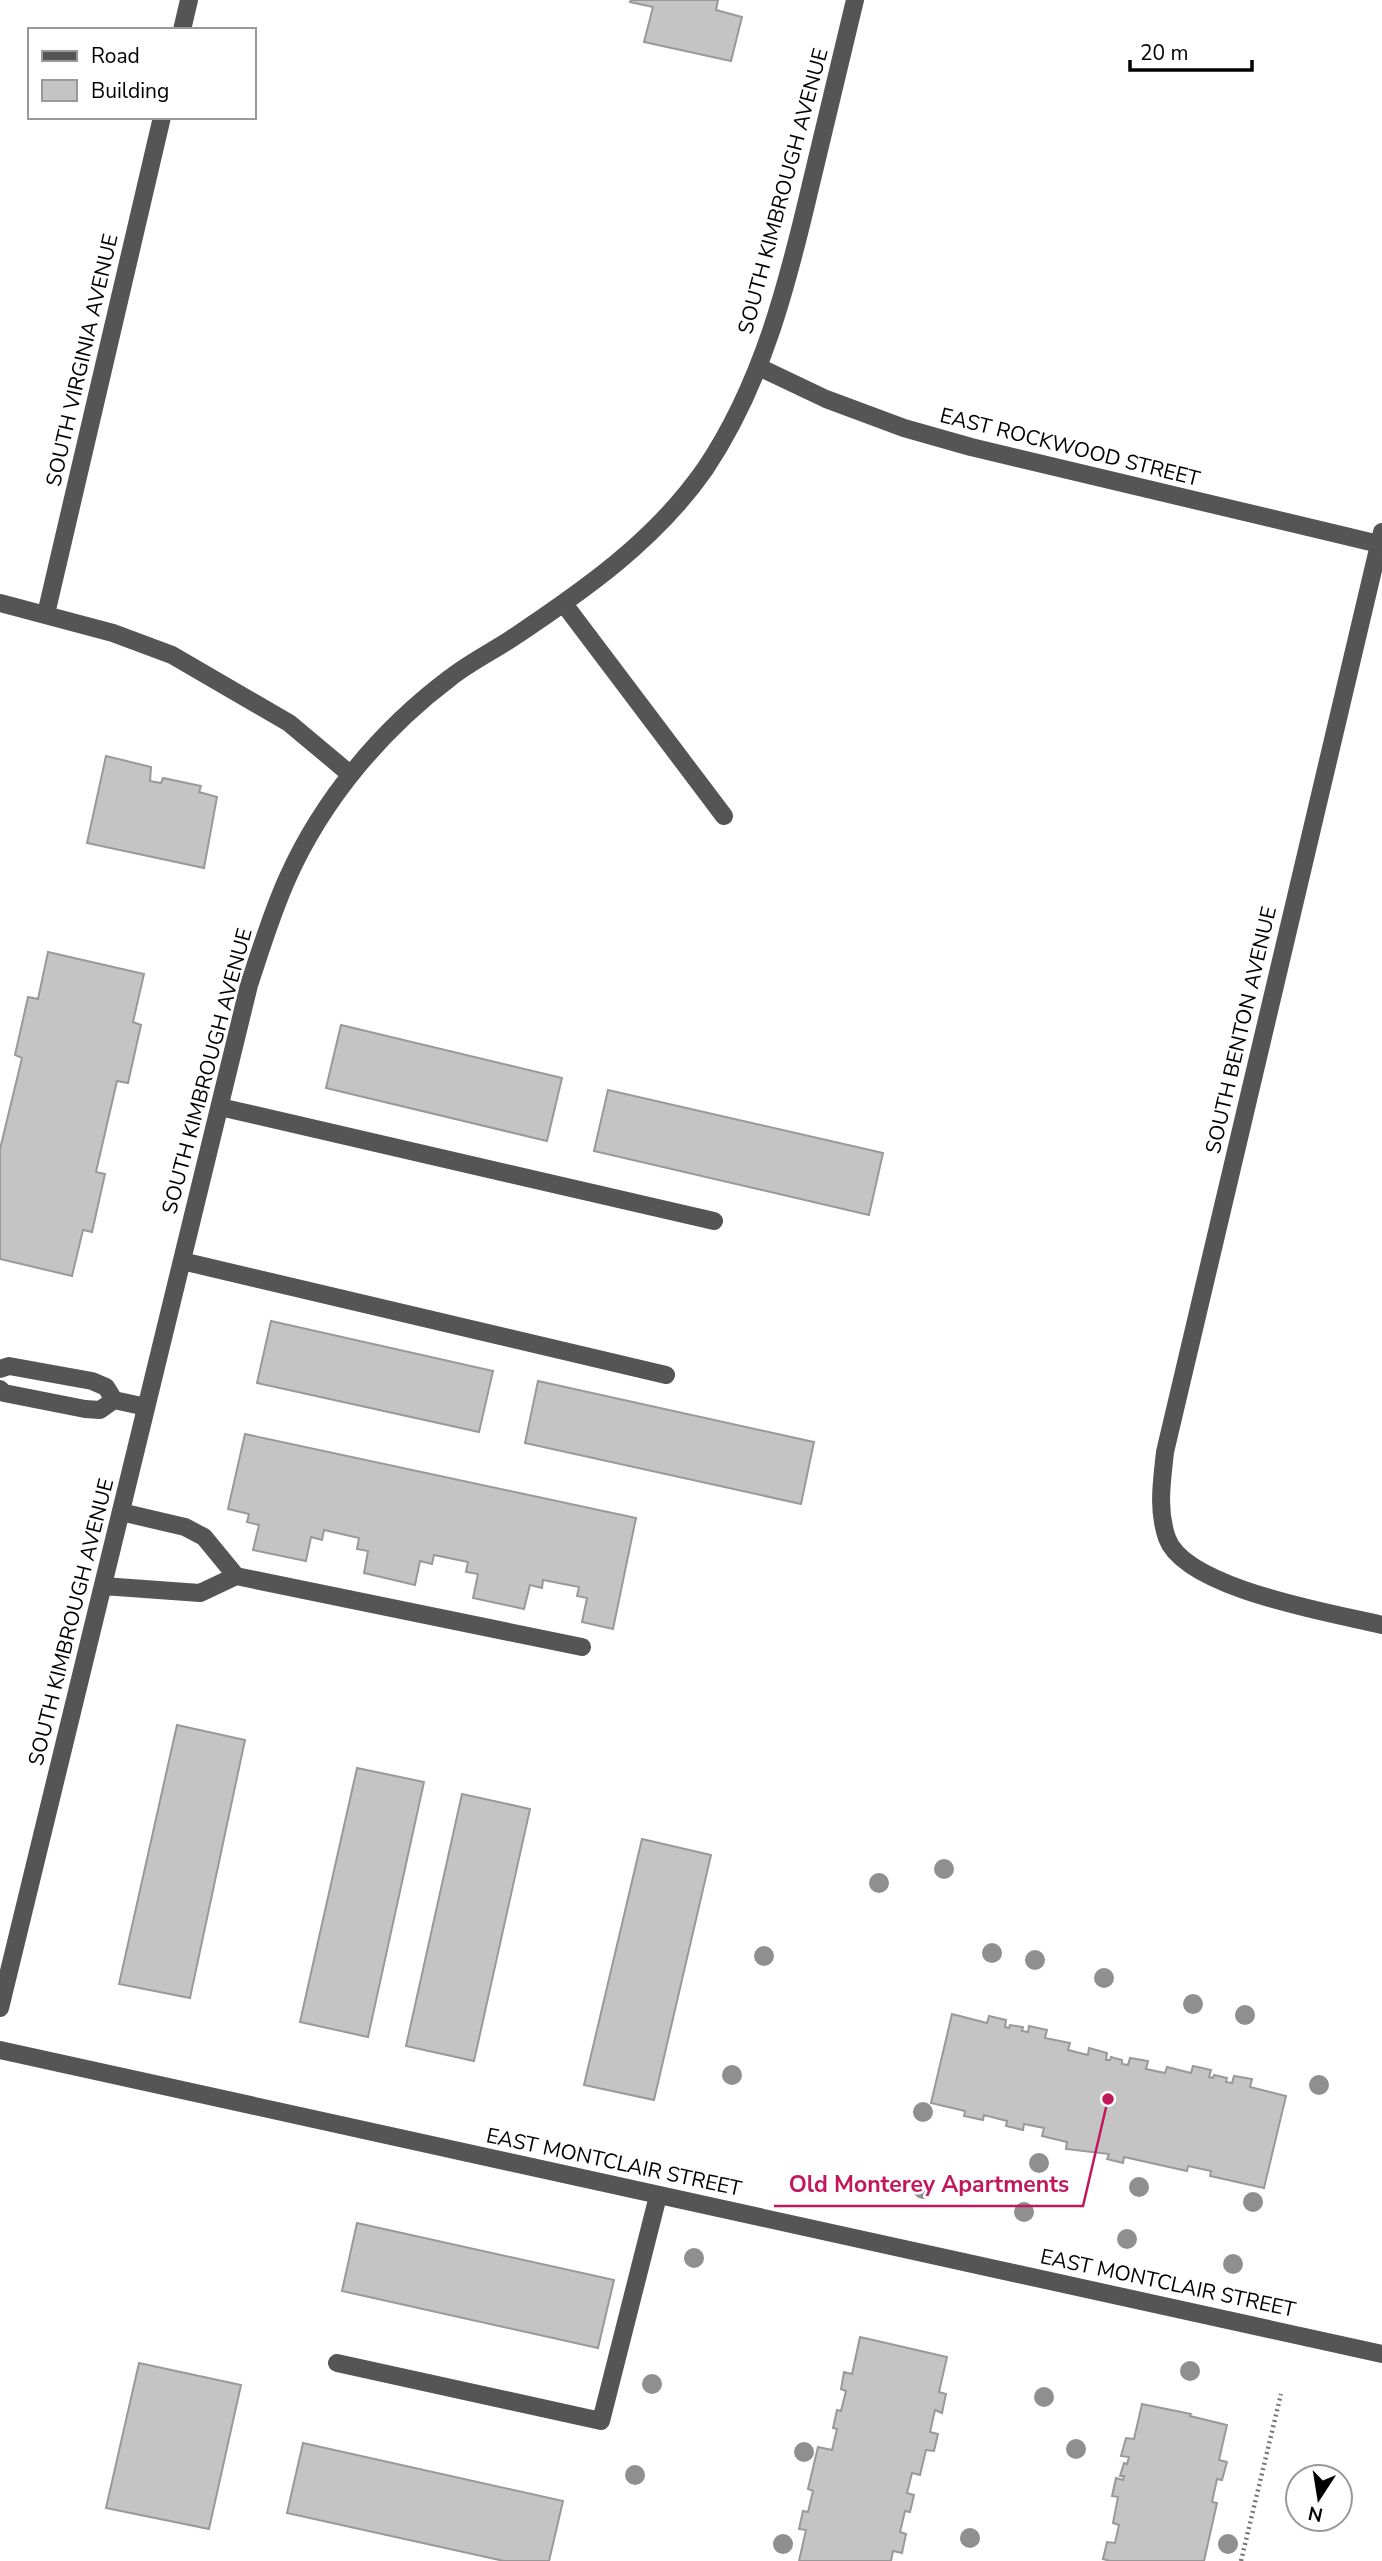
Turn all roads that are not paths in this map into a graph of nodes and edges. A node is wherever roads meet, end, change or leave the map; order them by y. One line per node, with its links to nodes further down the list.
1 (189, 0): 3 (street)
2 (855, 0): 5 (street, SOUTH KIMBROUGH AVENUE)
3 (182, 28)
4 (162, 119): 9 (street, SOUTH VIRGINIA AVENUE)
5 (759, 367): 6 (street, EAST ROCKWOOD STREET); 8 (street, SOUTH KIMBROUGH AVENUE)
6 (1380, 538): 23 (street, SOUTH BENTON AVENUE)
7 (0, 603): 9 (street)
8 (564, 604): 10 (street, SOUTH KIMBROUGH AVENUE); 11 (street)
9 (46, 614): 10 (street)
10 (351, 774): 12 (street, SOUTH KIMBROUGH AVENUE)
11 (724, 816)
12 (220, 1107): 13 (street); 14 (street, SOUTH KIMBROUGH AVENUE)
13 (714, 1221)
14 (182, 1261): 16 (street); 19 (street, SOUTH KIMBROUGH AVENUE)
15 (0, 1369): 18 (street)
16 (666, 1375)
17 (0, 1389): 18 (street)
18 (114, 1400): 19 (street)
19 (146, 1407): 20 (street, SOUTH KIMBROUGH AVENUE)
20 (121, 1512): 21 (street); 22 (street, SOUTH KIMBROUGH AVENUE)
21 (236, 1576): 22 (street); 24 (street)
22 (103, 1586): 25 (street, SOUTH KIMBROUGH AVENUE)
23 (1382, 1625)
24 (582, 1647)
25 (0, 2008)
26 (0, 2050): 27 (street, EAST MONTCLAIR STREET)
27 (658, 2196): 28 (street, EAST MONTCLAIR STREET); 29 (street)
28 (1382, 2354)
29 (337, 2363)

